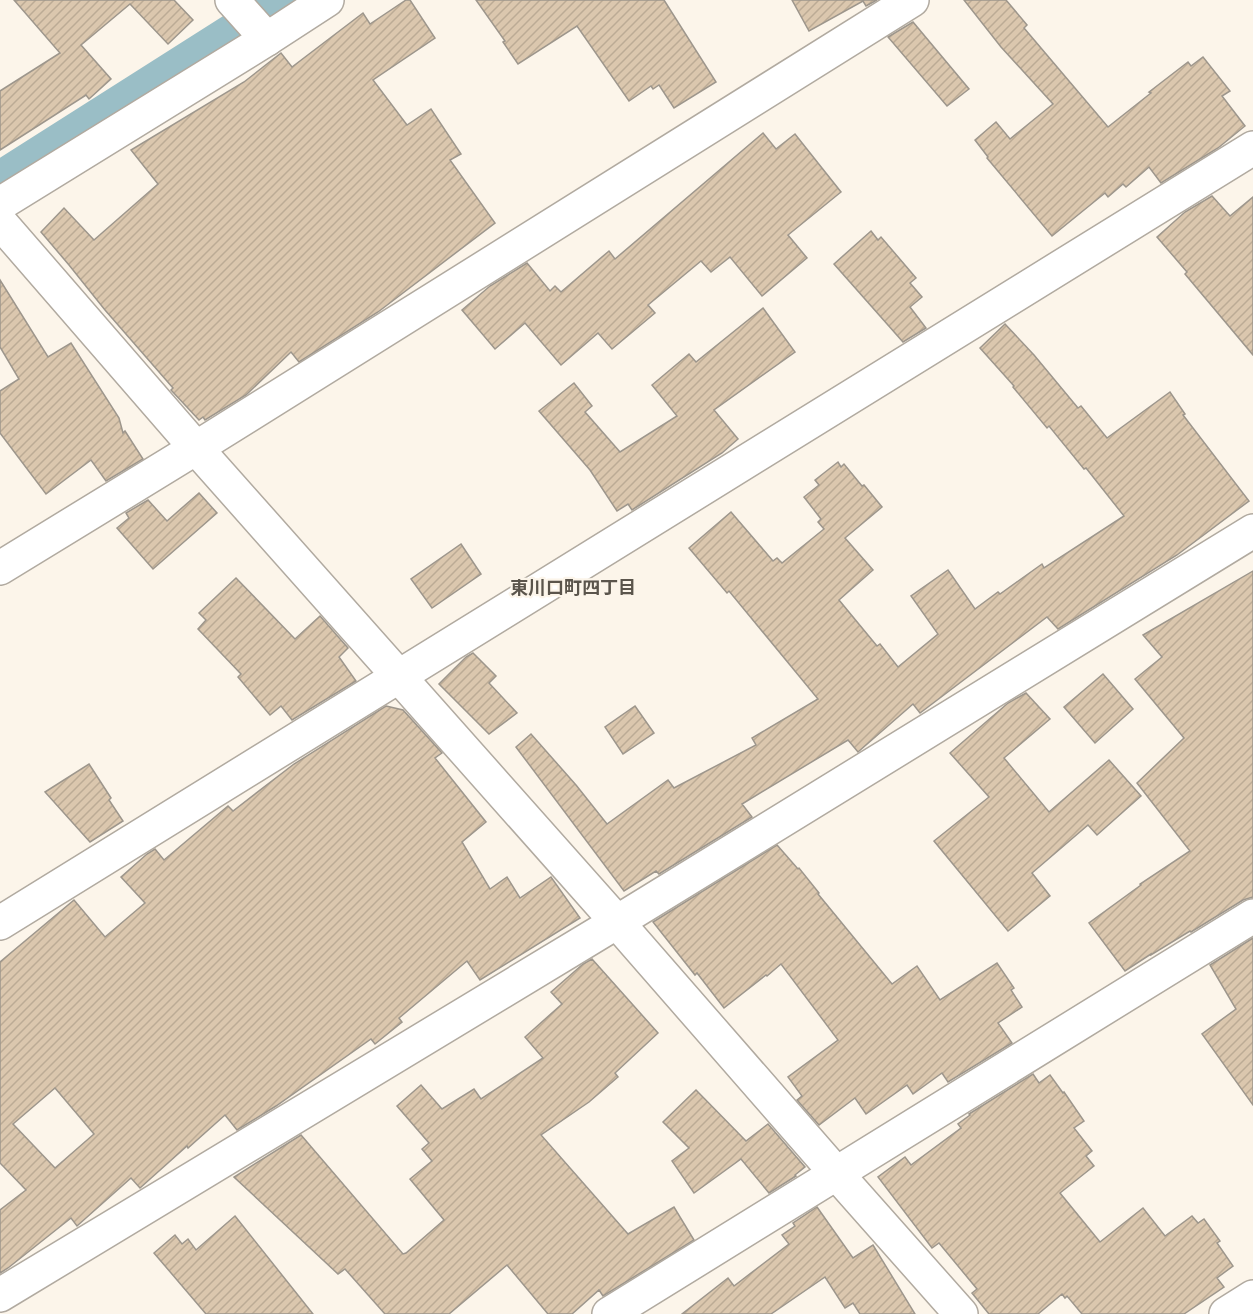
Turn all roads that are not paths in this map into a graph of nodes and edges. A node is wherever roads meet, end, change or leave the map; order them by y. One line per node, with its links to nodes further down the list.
1 (232, 0): 4 (street)
2 (327, 0): 4 (street)
3 (912, 0): 8 (street)
4 (267, 39): 6 (street)
5 (1253, 148): 11 (street)
6 (0, 204)
7 (0, 222): 8 (street)
8 (196, 448): 10 (street); 11 (street)
9 (1253, 531): 13 (street)
10 (0, 568)
11 (398, 676): 13 (street); 14 (street)
12 (1253, 916): 15 (street)
13 (617, 922): 15 (street); 16 (street)
14 (0, 923)
15 (836, 1173): 18 (street); 19 (street)
16 (0, 1295)
17 (1253, 1297): 20 (street)
18 (609, 1314)
19 (961, 1314)
20 (1226, 1314)

